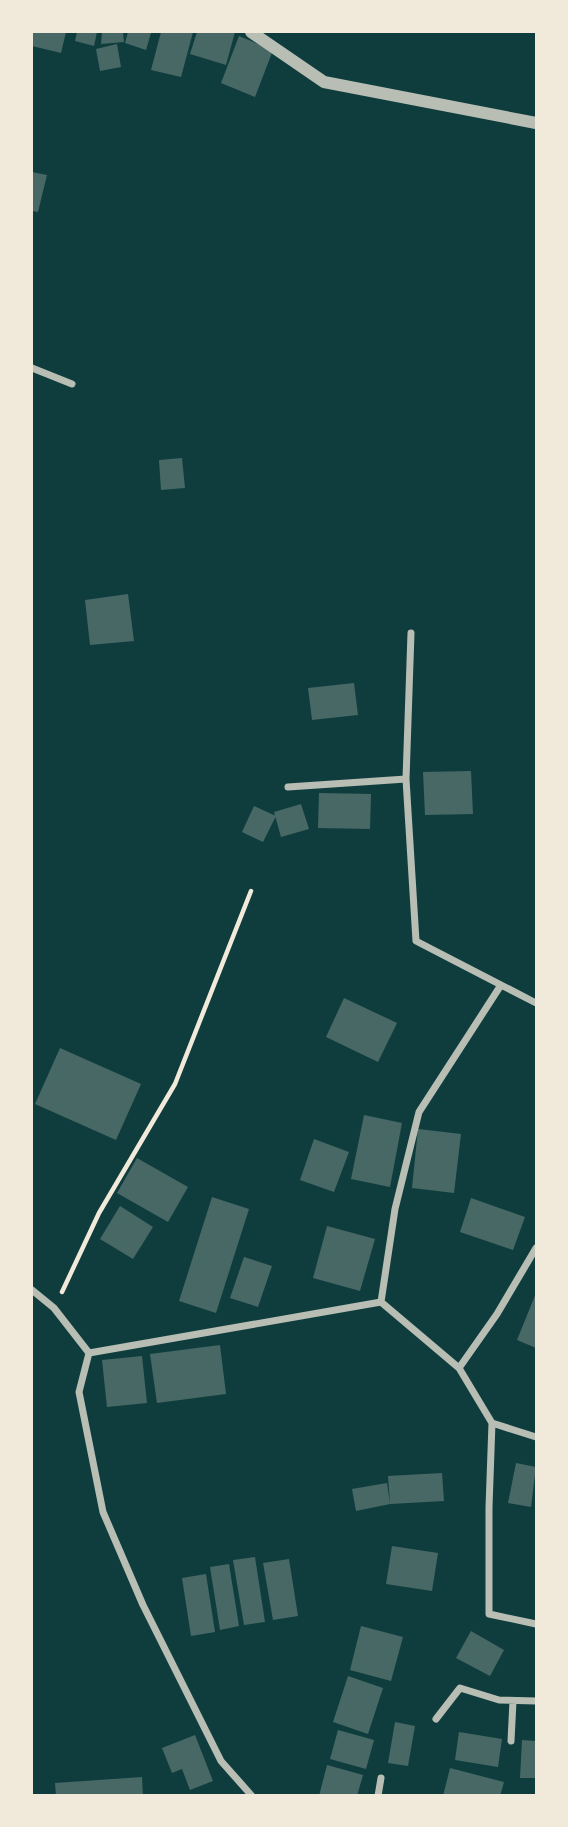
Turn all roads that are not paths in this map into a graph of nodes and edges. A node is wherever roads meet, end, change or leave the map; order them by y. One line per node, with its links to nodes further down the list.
1 (251, 32): 2 (street)
2 (537, 123)
3 (32, 368): 4 (street)
4 (72, 384)
5 (411, 633): 6 (street)
6 (406, 779): 7 (street); 8 (street)
7 (288, 787)
8 (500, 985): 9 (street); 12 (street)
9 (537, 1003)
10 (537, 1248): 14 (street)
11 (32, 1290): 13 (street)
12 (381, 1302): 13 (street); 14 (street)
13 (89, 1353): 23 (street)
14 (459, 1368): 15 (street)
15 (492, 1423): 16 (street); 17 (street)
16 (537, 1437)
17 (537, 1625)
18 (537, 1700): 19 (street)
19 (513, 1701): 20 (street); 21 (street)
20 (436, 1719)
21 (511, 1741)
22 (381, 1778): 24 (street)
23 (252, 1796)
24 (378, 1796)

